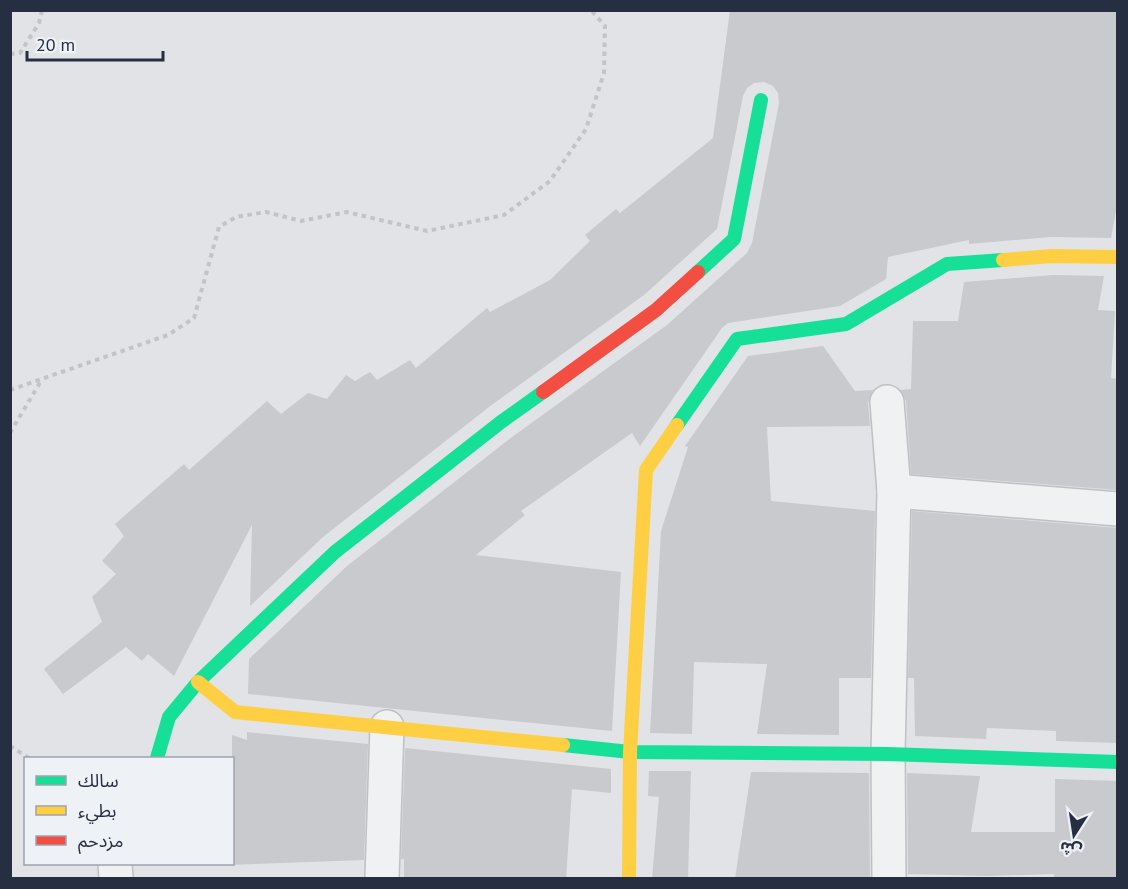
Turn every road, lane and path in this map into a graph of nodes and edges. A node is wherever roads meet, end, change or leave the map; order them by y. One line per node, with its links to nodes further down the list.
1 (42, 10): 3 (path)
2 (591, 10): 6 (path)
3 (10, 54)
4 (761, 100): 12 (street)
5 (1118, 257): 15 (street)
6 (41, 381): 7 (path); 9 (path)
7 (10, 390)
8 (887, 402): 10 (street)
9 (10, 433)
10 (894, 491): 11 (street); 16 (street)
11 (1118, 509)
12 (198, 682): 13 (street); 18 (street)
13 (387, 727): 15 (street); 20 (street)
14 (10, 746): 17 (path)
15 (630, 752): 16 (street); 21 (street)
16 (888, 754): 19 (street); 22 (street)
17 (26, 757)
18 (158, 757)
19 (1118, 762)
20 (382, 879)
21 (629, 879)
22 (890, 879)

